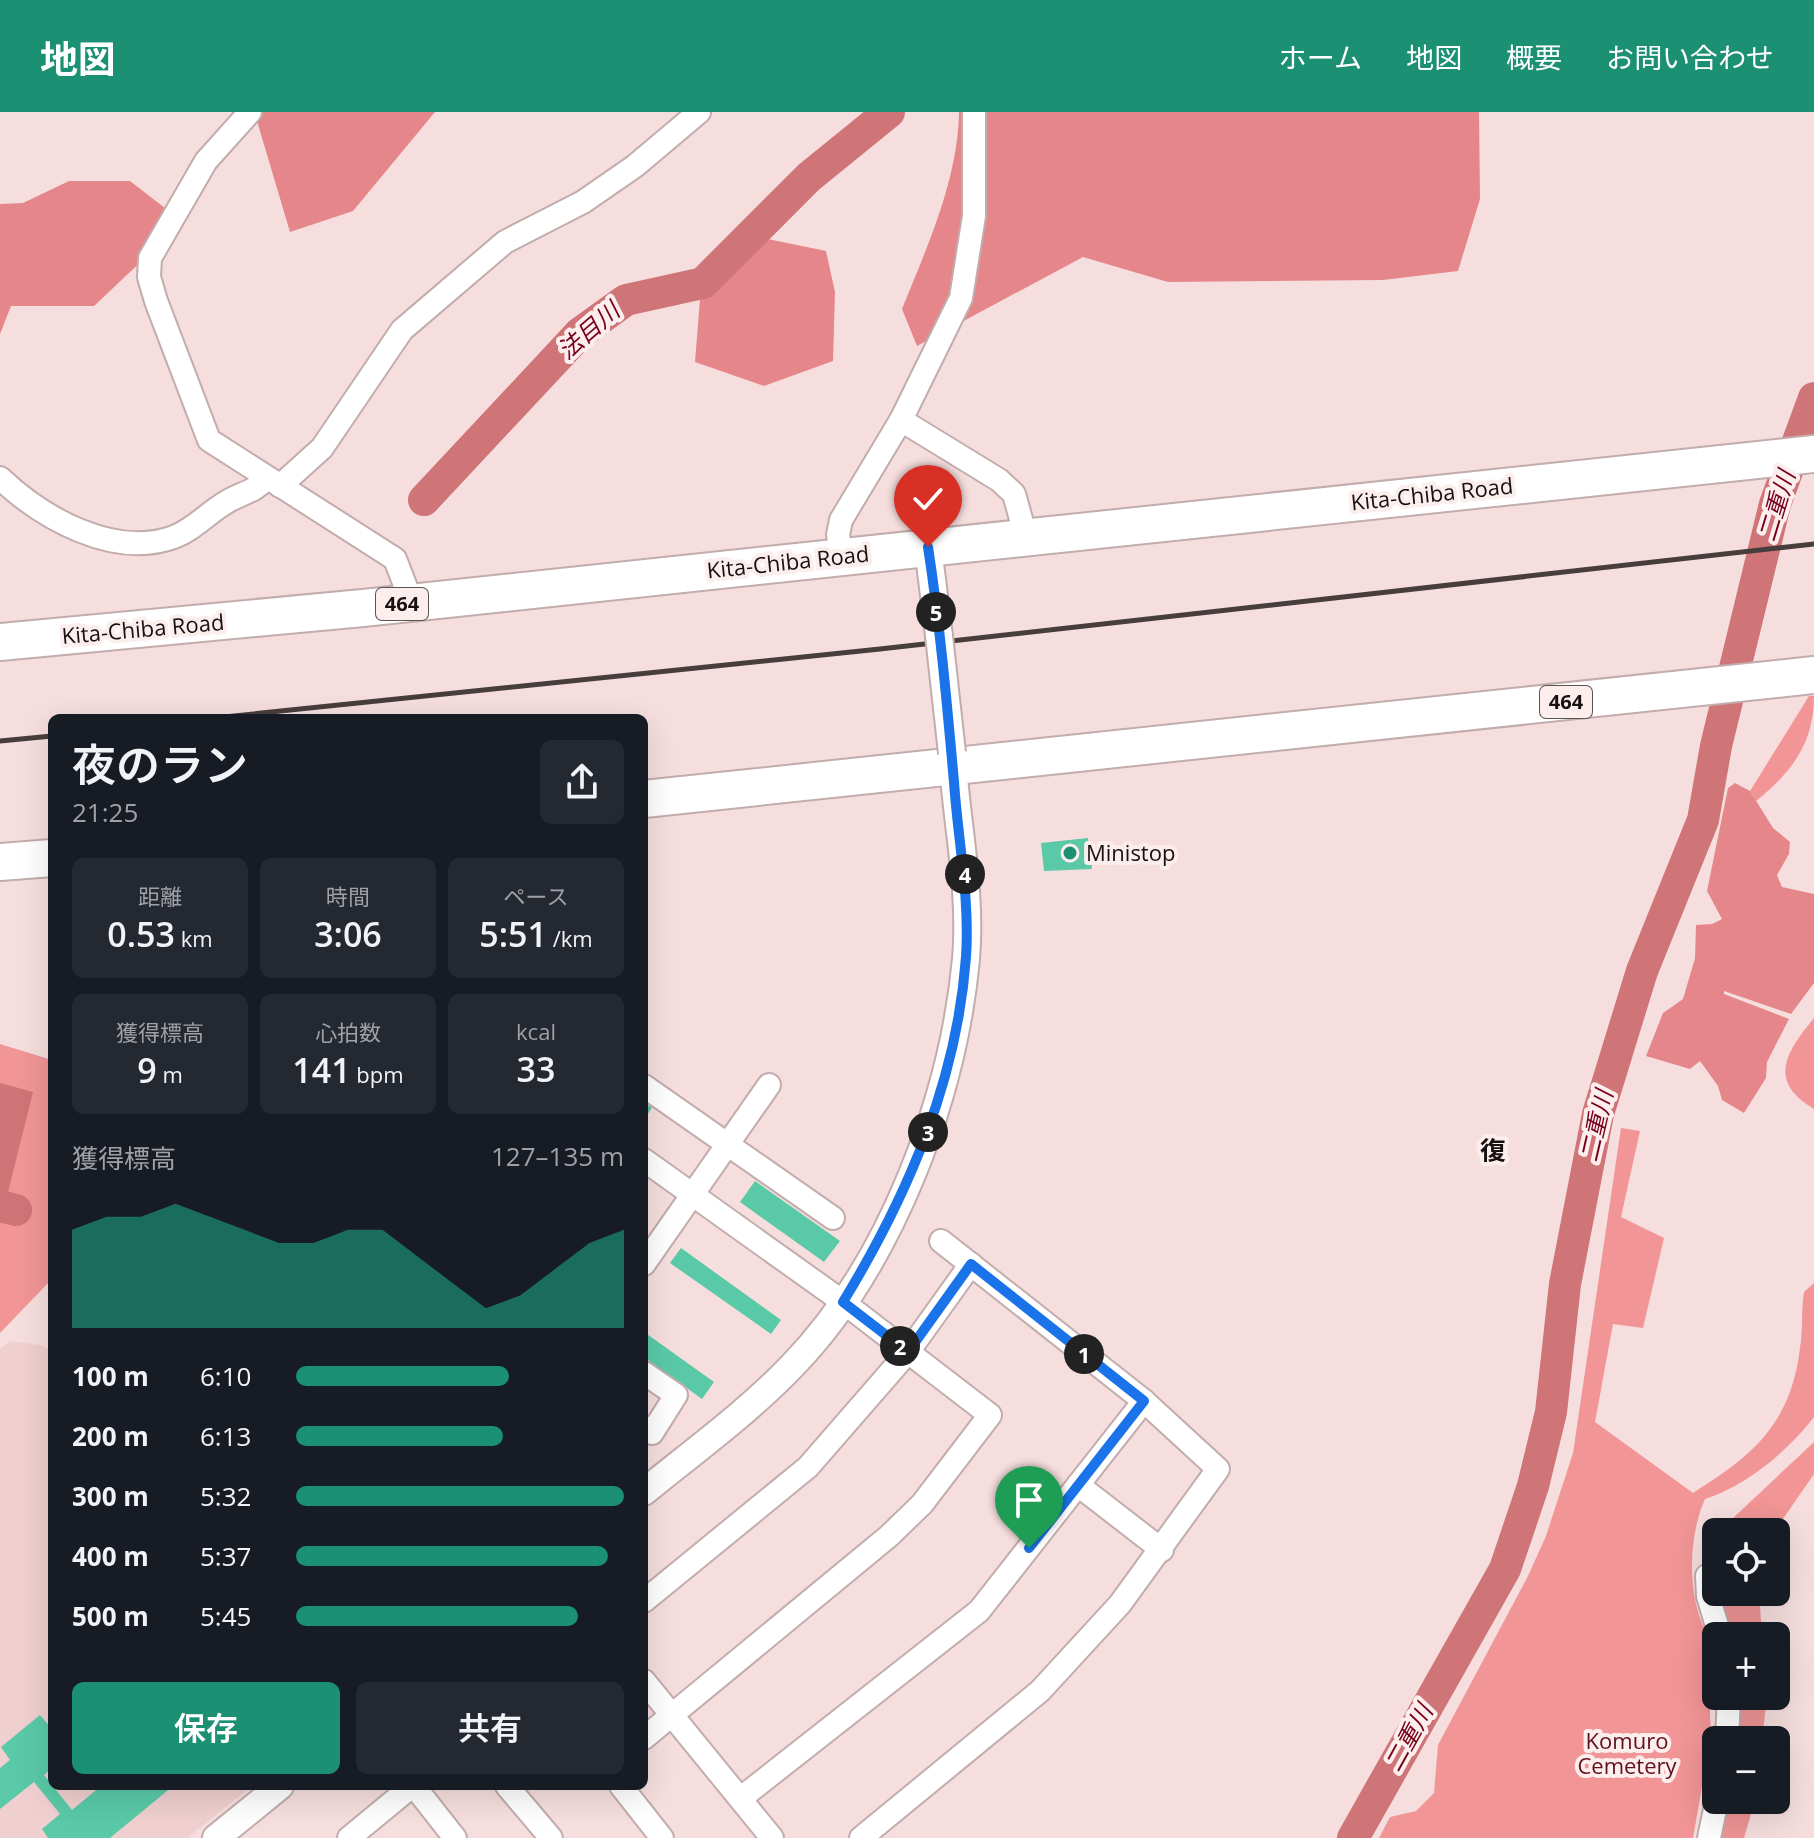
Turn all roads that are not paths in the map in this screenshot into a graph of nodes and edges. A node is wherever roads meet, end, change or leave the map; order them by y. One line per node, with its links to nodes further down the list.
1 (250, 112): 7 (street)
2 (699, 112): 7 (street)
3 (974, 112): 4 (street)
4 (901, 420): 8 (street); 9 (street)
5 (1814, 454): 8 (highway, Kita-Chiba Road / 464)
6 (0, 478): 7 (street)
7 (274, 482): 11 (street)
8 (1026, 537): 10 (highway, Kita-Chiba Road / 464)
9 (842, 556): 10 (highway, Kita-Chiba Road / 464); 11 (highway, Kita-Chiba Road / 464)
10 (929, 556): 14 (street, bridge)
11 (412, 603): 12 (highway, Kita-Chiba Road / 464)
12 (0, 642)
13 (1814, 675): 14 (highway, 464)
14 (953, 760): 15 (highway, 464); 27 (street)
15 (648, 798)
16 (48, 858): 17 (highway)
17 (0, 862)
18 (769, 1085): 20 (street)
19 (648, 1089): 20 (street)
20 (729, 1144): 22 (street); 23 (street)
21 (648, 1163): 22 (street)
22 (695, 1196): 25 (street); 27 (street)
23 (833, 1218)
24 (941, 1241): 26 (street)
25 (648, 1259)
26 (971, 1264): 28 (street); 30 (street)
27 (843, 1302): 28 (street); 33 (street)
28 (908, 1352): 35 (street); 37 (street)
29 (648, 1376): 31 (street)
30 (1144, 1401): 32 (street); 34 (street)
31 (648, 1430)
32 (1078, 1485): 34 (street); 44 (street)
33 (648, 1489)
34 (1162, 1550): 52 (street)
35 (648, 1598)
36 (648, 1686): 37 (street)
37 (672, 1716): 38 (street); 44 (street)
38 (648, 1735)
39 (275, 1790): 47 (street)
40 (408, 1790): 48 (street)
41 (416, 1790): 49 (street)
42 (510, 1790): 50 (street)
43 (624, 1790): 51 (street)
44 (741, 1798): 46 (street)
45 (1714, 1814): 53 (street)
46 (769, 1837)
47 (216, 1838)
48 (349, 1838)
49 (455, 1838)
50 (551, 1838)
51 (662, 1838)
52 (861, 1838)
53 (1709, 1838)

